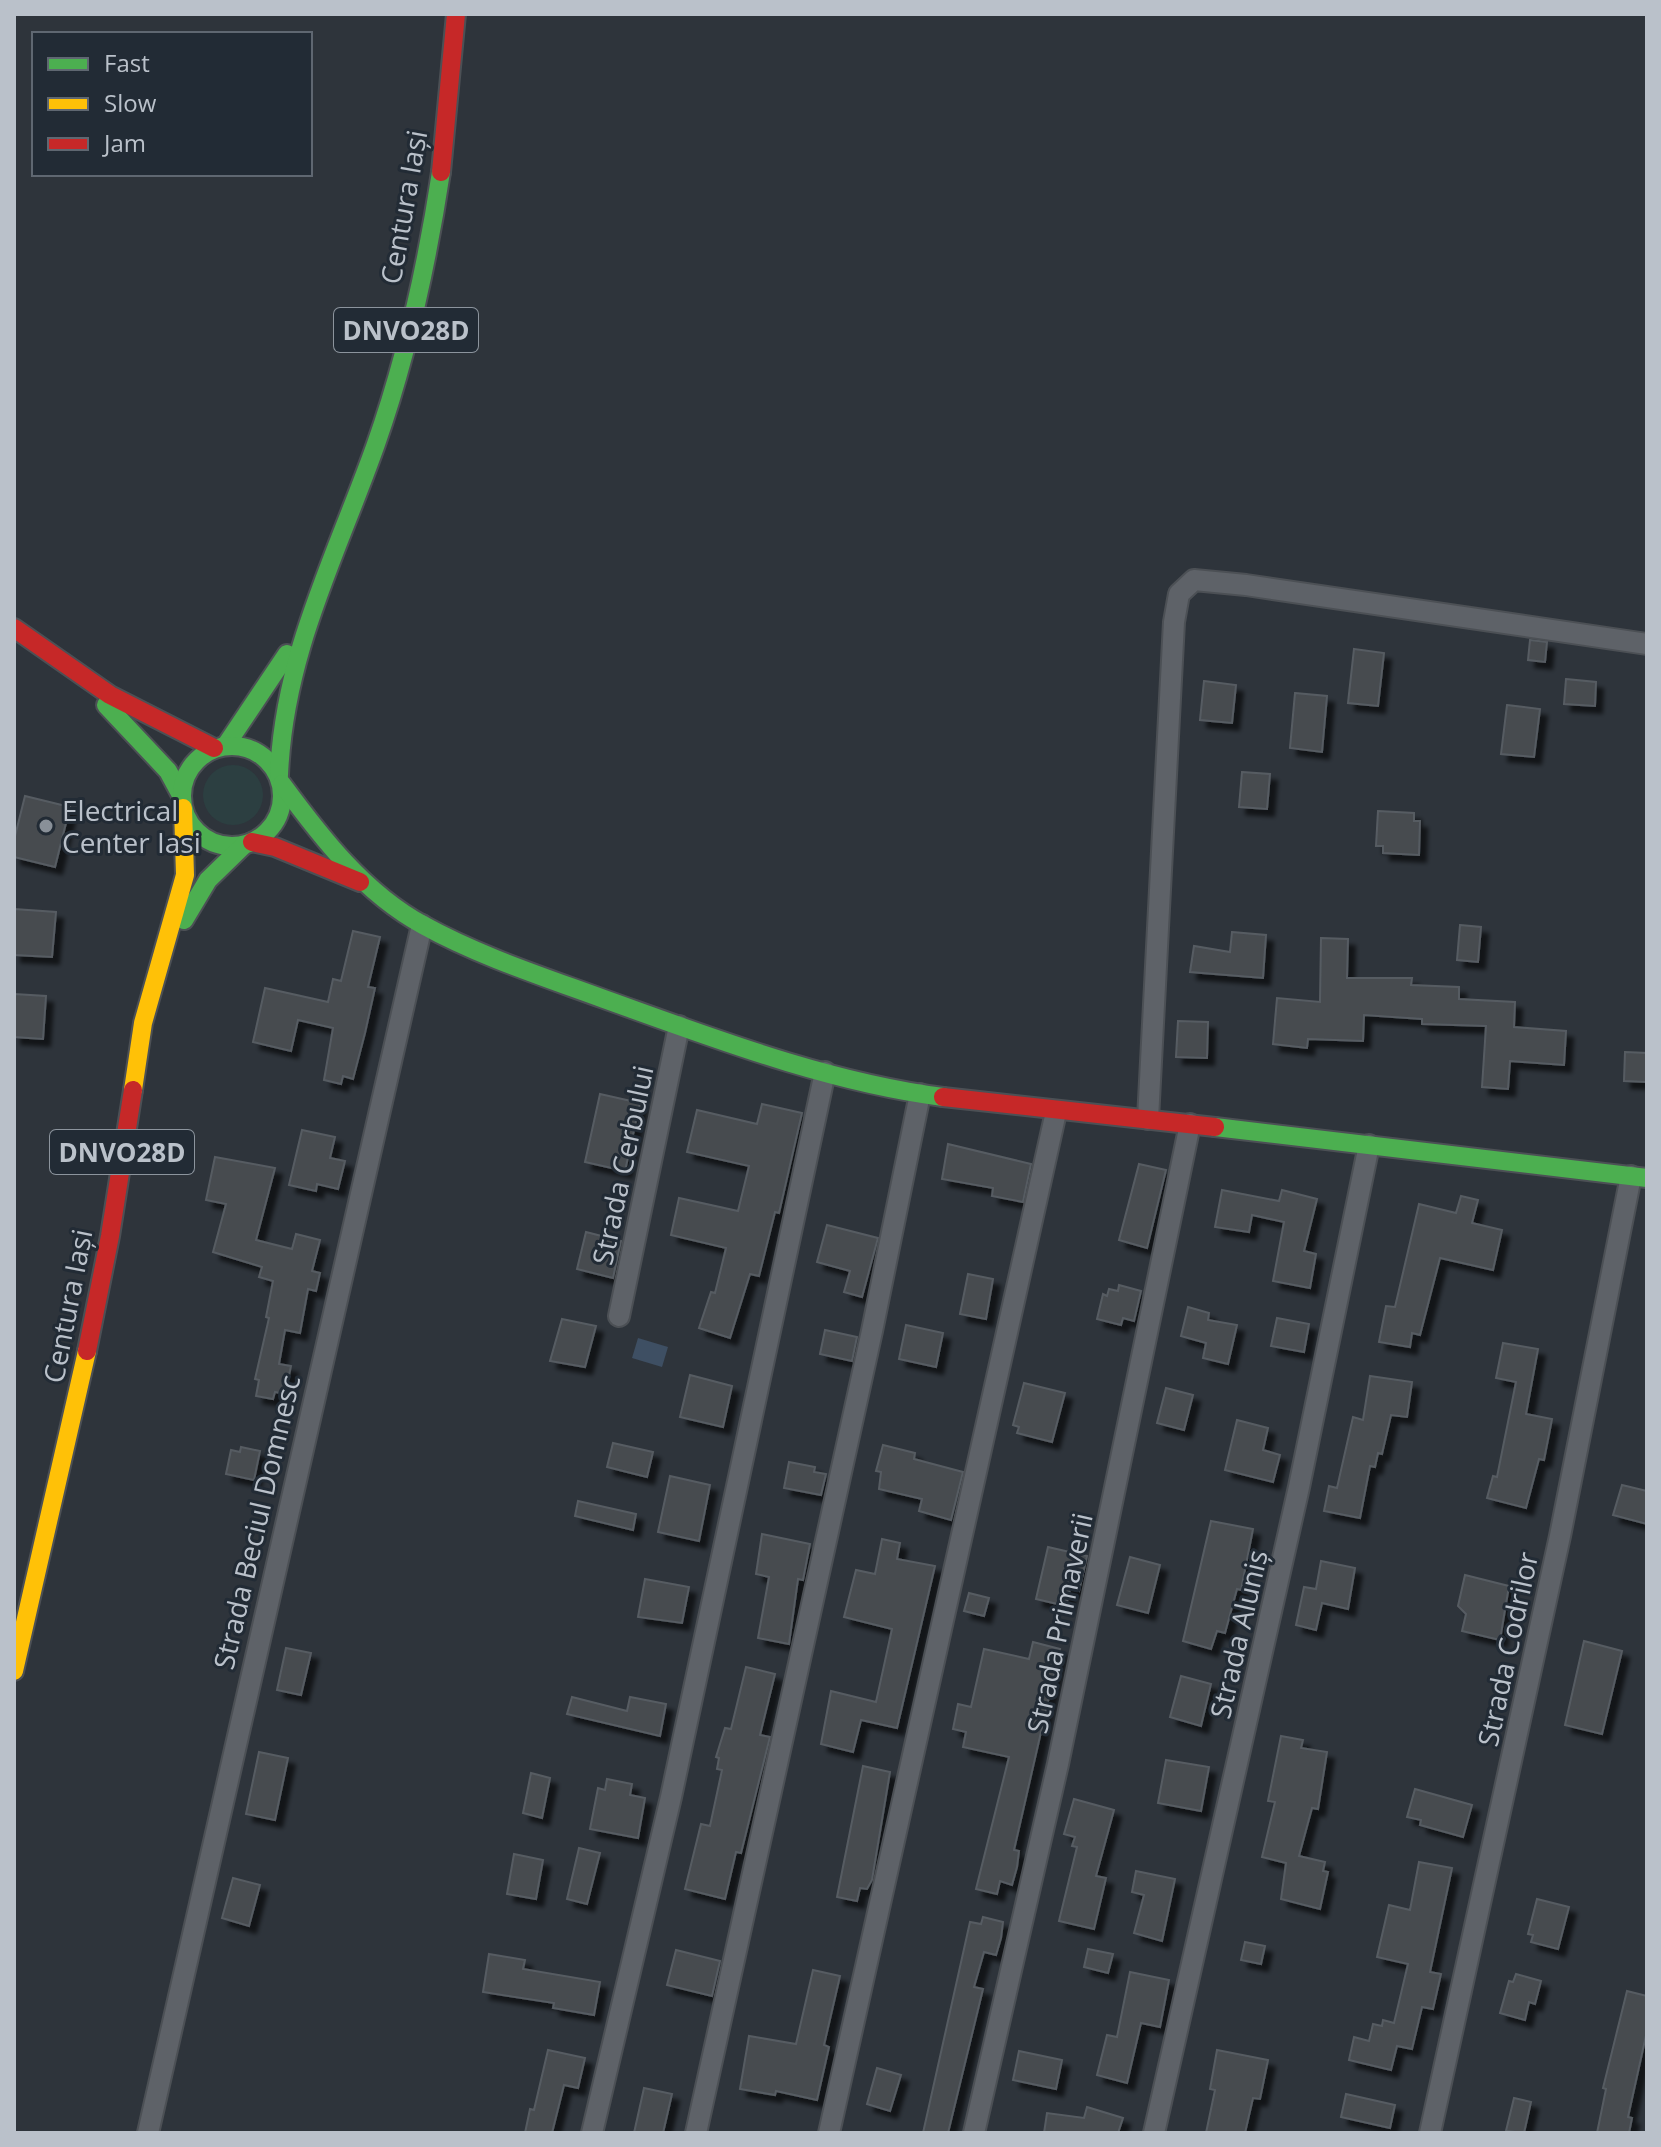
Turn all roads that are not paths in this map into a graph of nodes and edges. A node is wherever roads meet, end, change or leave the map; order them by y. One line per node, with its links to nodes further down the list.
1 (456, 14): 3 (main road, Centura Iași / DNVO28D)
2 (14, 628): 5 (main road)
3 (302, 631): 6 (main road, Centura Iași / DNVO28D); 7 (main road, Centura Iași / DNVO28D)
4 (1647, 644): 17 (street)
5 (65, 667): 6 (main road); 8 (main road)
6 (220, 747): 7 (main road); 8 (main road)
7 (280, 780): 9 (main road); 10 (main road)
8 (182, 803): 9 (main road); 12 (main road, Centura Iași / DNVO28D)
9 (248, 844): 10 (main road); 12 (main road, Centura Iași / DNVO28D)
10 (368, 885): 11 (main road)
11 (422, 925): 13 (main road); 23 (street, Strada Beciul Domnesc)
12 (165, 950): 22 (main road, Centura Iași / DNVO28D)
13 (679, 1026): 14 (main road); 21 (street, Strada Cerbului)
14 (825, 1072): 15 (main road); 24 (street)
15 (920, 1094): 16 (main road); 25 (street)
16 (1056, 1112): 17 (main road); 26 (street)
17 (1148, 1119): 18 (main road)
18 (1190, 1124): 19 (main road); 27 (street, Strada Primaverii)
19 (1369, 1145): 20 (main road); 28 (street, Strada Aluniș)
20 (1639, 1177): 29 (street, Strada Codrilor)
21 (619, 1316)
22 (14, 1671)
23 (148, 2133)
24 (592, 2133)
25 (696, 2133)
26 (829, 2133)
27 (974, 2133)
28 (1154, 2133)
29 (1430, 2133)

